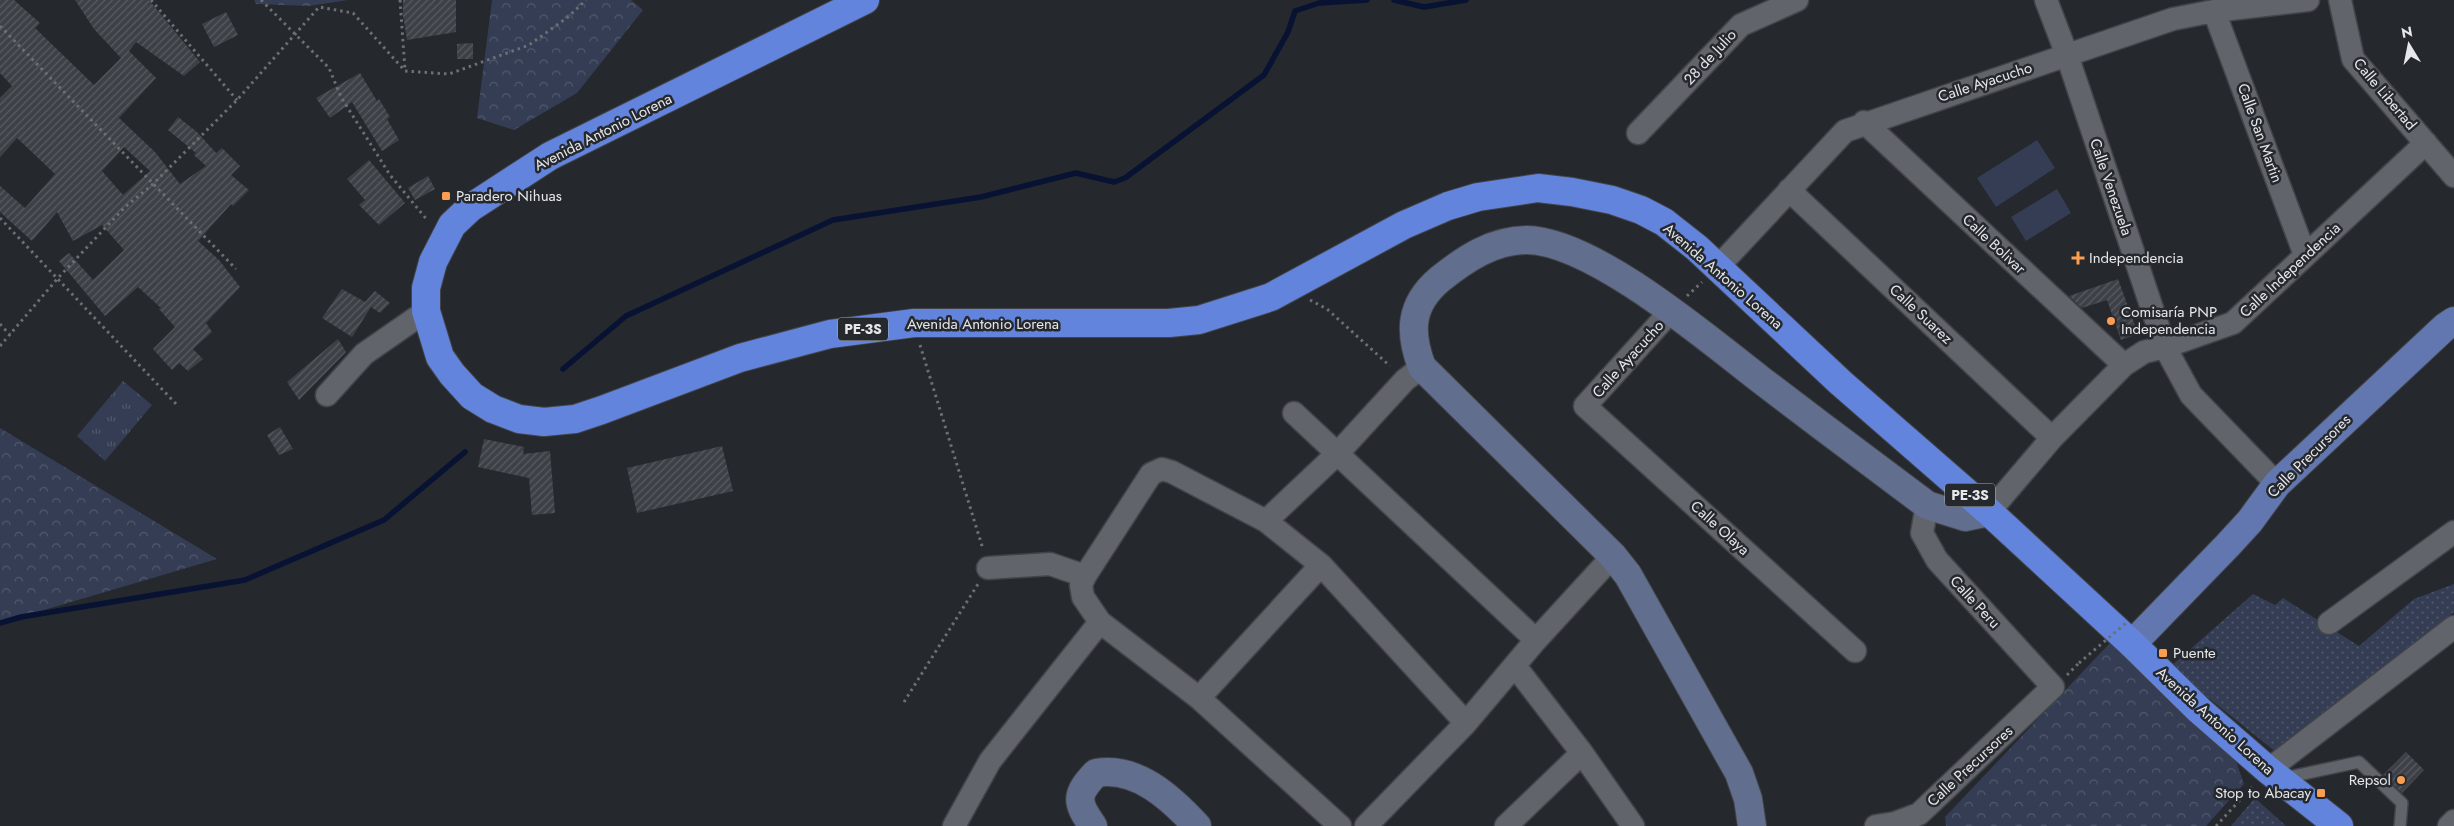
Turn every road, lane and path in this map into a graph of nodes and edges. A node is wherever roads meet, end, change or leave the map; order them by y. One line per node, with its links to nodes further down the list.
1 (151, 0): 15 (path)
2 (261, 0): 12 (path)
3 (400, 0): 14 (path)
4 (586, 0): 14 (path)
5 (865, 0): 23 (highway, Avenida Antonio Lorena / PE-3S)
6 (1797, 0): 17 (street, 28 de Julio)
7 (2046, 0): 13 (street, Calle Venezuela)
8 (2308, 0): 10 (street, Calle Ayacucho)
9 (2340, 0): 18 (street, Calle Libertad)
10 (2214, 11): 13 (street, Calle Ayacucho); 24 (street, Calle San Martin)
11 (0, 26): 20 (path)
12 (296, 33): 14 (path); 15 (path); 23 (path)
13 (2067, 55): 16 (street, Calle Ayacucho); 36 (street, Calle Venezuela)
14 (405, 71)
15 (237, 100): 20 (path)
16 (1864, 122): 21 (street, Calle Ayacucho); 37 (street, Calle Bolivar)
17 (1638, 133)
18 (2426, 143): 19 (street, Calle Libertad); 24 (street, Calle Independencia)
19 (2454, 176)
20 (152, 185): 26 (path); 27 (path)
21 (1789, 190): 25 (street, Calle Ayacucho); 43 (street, Calle Suarez)
22 (0, 218): 27 (path)
23 (444, 240): 29 (highway, Avenida Antonio Lorena / PE-3S)
24 (2305, 255): 36 (street, Calle Independencia)
25 (1717, 268): 28 (highway, Avenida Antonio Lorena / PE-3S); 30 (path); 47 (highway, Avenida Antonio Lorena / PE-3S)
26 (236, 269)
27 (58, 278): 34 (path); 40 (path)
28 (1286, 288): 32 (highway, Avenida Antonio Lorena / PE-3S); 38 (path)
29 (426, 311): 32 (highway, Avenida Antonio Lorena / PE-3S); 39 (street)
30 (1671, 311): 38 (main road); 41 (street, Calle Ayacucho); 46 (main road)
31 (2454, 321): 45 (main road, Calle Precursores)
32 (914, 323): 52 (path)
33 (0, 324): 34 (path)
34 (10, 335): 35 (path)
35 (0, 346)
36 (2165, 347): 37 (street, Calle Independencia); 45 (street, Calle Venezuela)
37 (2124, 365): 43 (street, Calle Independencia)
38 (1414, 374): 44 (street); 50 (main road)
39 (327, 396)
40 (178, 406)
41 (1585, 406): 59 (street, Calle Olaya)
42 (1294, 413): 44 (street)
43 (2052, 438): 47 (street, Calle Independencia)
44 (1338, 453): 48 (street); 58 (street)
45 (2277, 484): 57 (main road, Calle Precursores)
46 (1927, 506): 47 (main road); 62 (street, Calle Peru)
47 (1989, 512): 57 (highway, Avenida Antonio Lorena / PE-3S)
48 (1266, 521): 51 (street); 53 (street)
49 (2454, 532): 55 (street)
50 (1613, 556): 58 (street); 76 (main road)
51 (1321, 565): 63 (street); 65 (street)
52 (988, 568): 53 (street); 64 (path)
53 (1085, 576): 54 (street)
54 (1100, 622): 63 (street); 70 (street)
55 (2329, 623)
56 (2454, 627): 67 (street)
57 (2129, 634): 60 (path, bridge); 67 (highway, Avenida Antonio Lorena / PE-3S)
58 (1536, 640): 61 (street)
59 (1855, 651)
60 (2079, 663)
61 (1514, 666): 65 (street); 66 (street)
62 (2054, 687): 77 (street, Calle Precursores)
63 (1199, 698): 72 (street)
64 (904, 702)
65 (1466, 723): 73 (street)
66 (1582, 753): 74 (street); 75 (street)
67 (2274, 774): 78 (path); 79 (highway, Avenida Antonio Lorena / PE-3S); 80 (lane)
68 (1083, 821): 71 (main road)
69 (2454, 821): 81 (street)
70 (954, 826)
71 (1197, 826)
72 (1340, 826)
73 (1366, 826)
74 (1506, 826)
75 (1633, 826)
76 (1752, 826)
77 (1876, 826)
78 (2216, 826)
79 (2339, 826)
80 (2400, 826)
81 (2449, 826)

